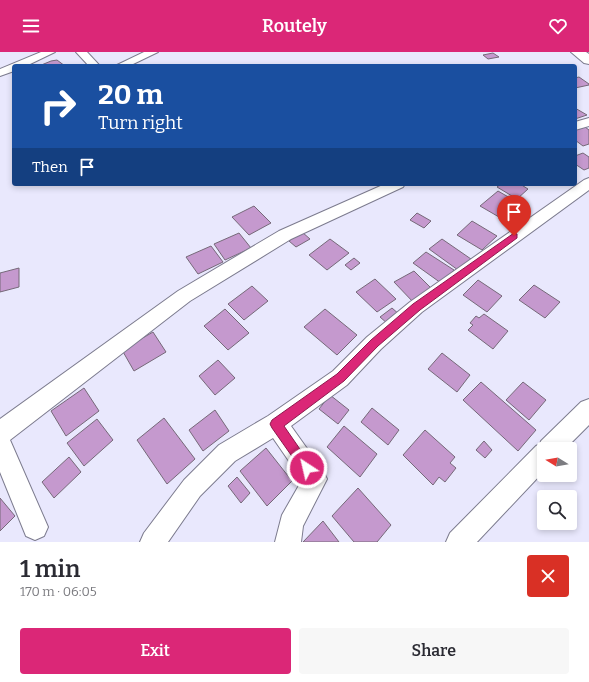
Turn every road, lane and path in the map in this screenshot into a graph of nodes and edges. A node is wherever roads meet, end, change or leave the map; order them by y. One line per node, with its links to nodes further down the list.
1 (50, 52): 6 (street)
2 (81, 52): 7 (street)
3 (154, 52): 8 (street)
4 (577, 52): 5 (street)
5 (589, 60)
6 (22, 64)
7 (93, 64)
8 (125, 64)
9 (12, 68): 10 (street)
10 (0, 73)
11 (589, 122): 12 (street)
12 (577, 125)
13 (589, 183): 16 (street)
14 (394, 186): 17 (street)
15 (589, 410): 18 (street)
16 (276, 424): 22 (street); 23 (street)
17 (0, 432)
18 (556, 442)
19 (0, 444): 21 (street)
20 (537, 461): 24 (street)
21 (35, 527)
22 (153, 542)
23 (288, 542)
24 (459, 542)

